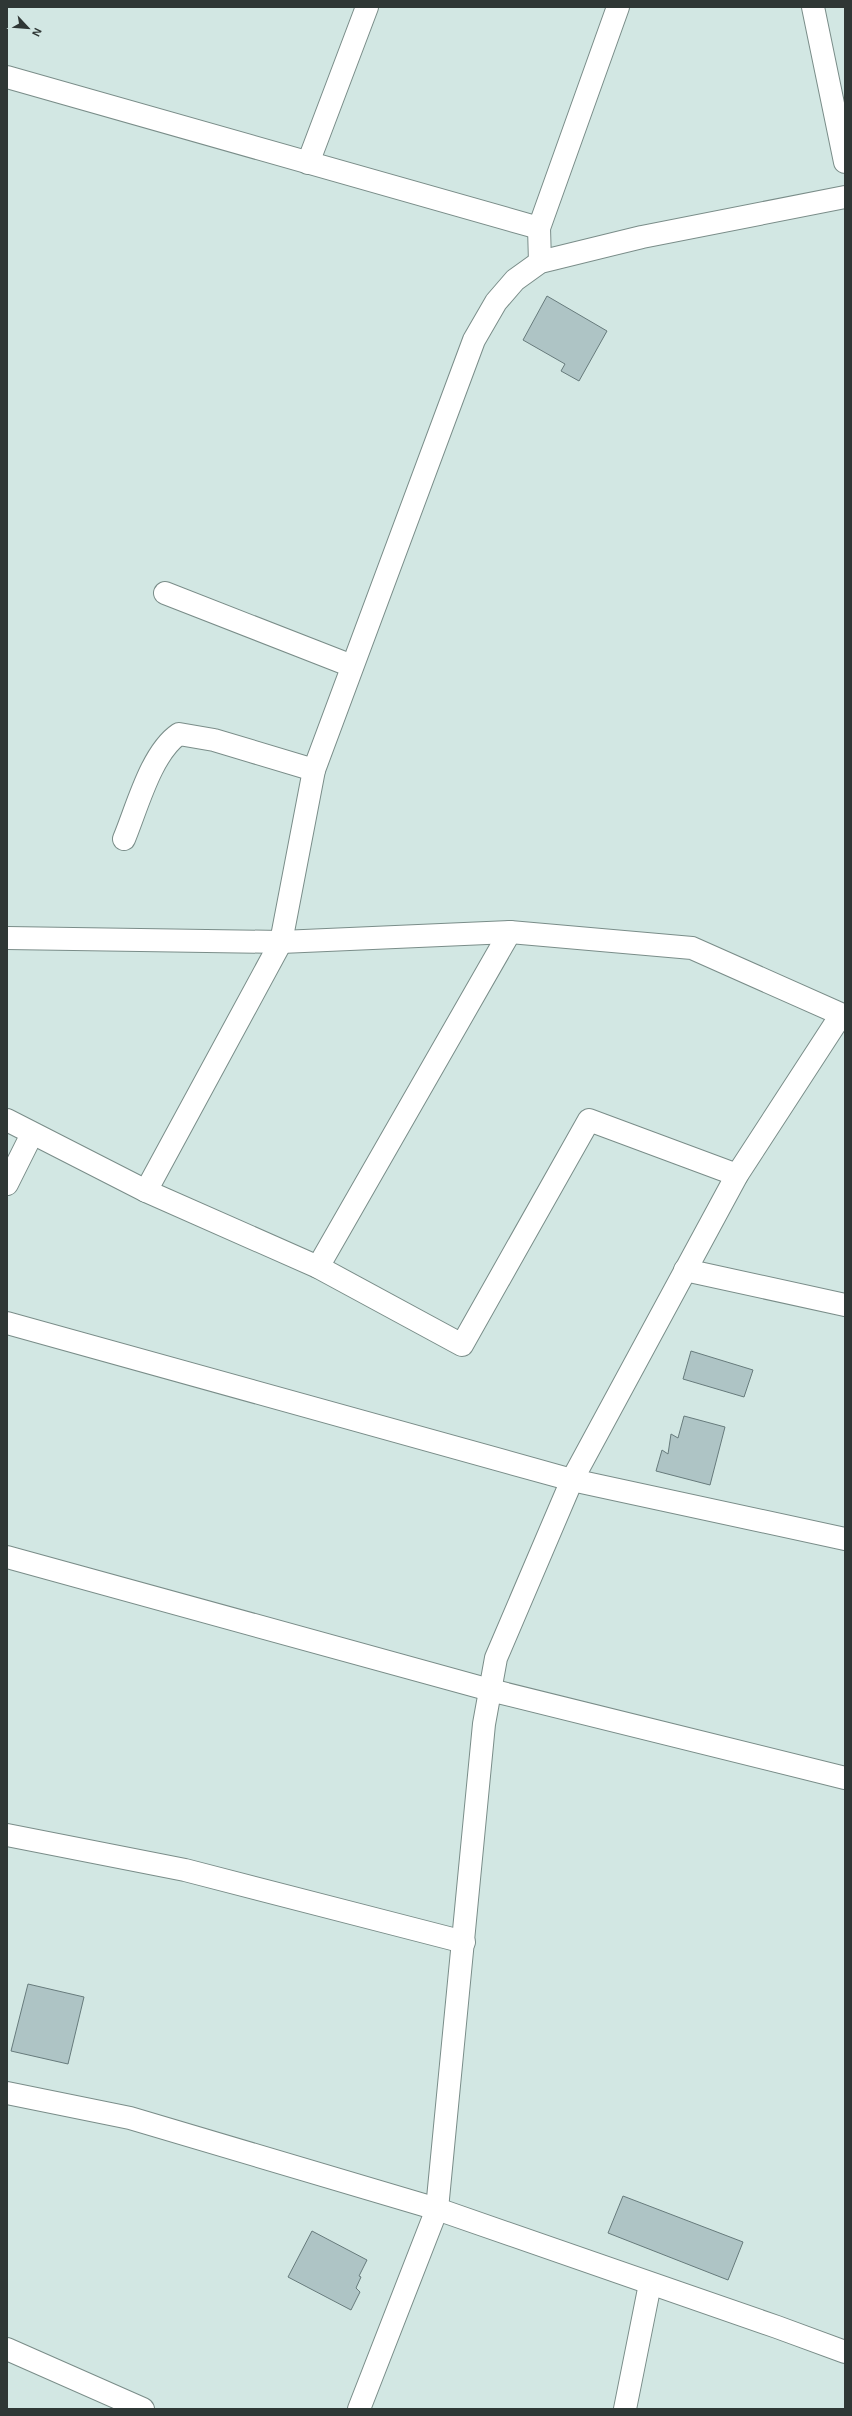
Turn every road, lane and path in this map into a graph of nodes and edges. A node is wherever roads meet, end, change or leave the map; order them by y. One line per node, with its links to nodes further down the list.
1 (367, 7): 6 (street)
2 (618, 7): 8 (street)
3 (813, 7): 5 (street)
4 (7, 77): 6 (street)
5 (845, 162)
6 (308, 163): 8 (street)
7 (845, 197): 9 (street)
8 (540, 228): 9 (street)
9 (540, 262): 11 (street)
10 (165, 593): 11 (street)
11 (352, 666): 12 (street)
12 (314, 770): 13 (street); 16 (street)
13 (124, 839)
14 (510, 932): 16 (street); 17 (street); 23 (street)
15 (7, 938): 16 (street)
16 (281, 942): 22 (street)
17 (843, 1016): 20 (street)
18 (7, 1120): 19 (street)
19 (32, 1134): 21 (street); 22 (street)
20 (737, 1175): 23 (street); 24 (street)
21 (7, 1184)
22 (146, 1191): 23 (street)
23 (318, 1267)
24 (685, 1270): 25 (street); 27 (street)
25 (845, 1305)
26 (7, 1323): 27 (street)
27 (572, 1480): 28 (street); 30 (street)
28 (845, 1539)
29 (7, 1557): 30 (street)
30 (490, 1690): 31 (street); 33 (street)
31 (845, 1778)
32 (7, 1835): 33 (street)
33 (464, 1942): 35 (street)
34 (7, 2093): 35 (street)
35 (437, 2209): 36 (street); 40 (street)
36 (650, 2284): 38 (street); 41 (street)
37 (7, 2349): 39 (street)
38 (845, 2352)
39 (143, 2409)
40 (359, 2409)
41 (625, 2409)

